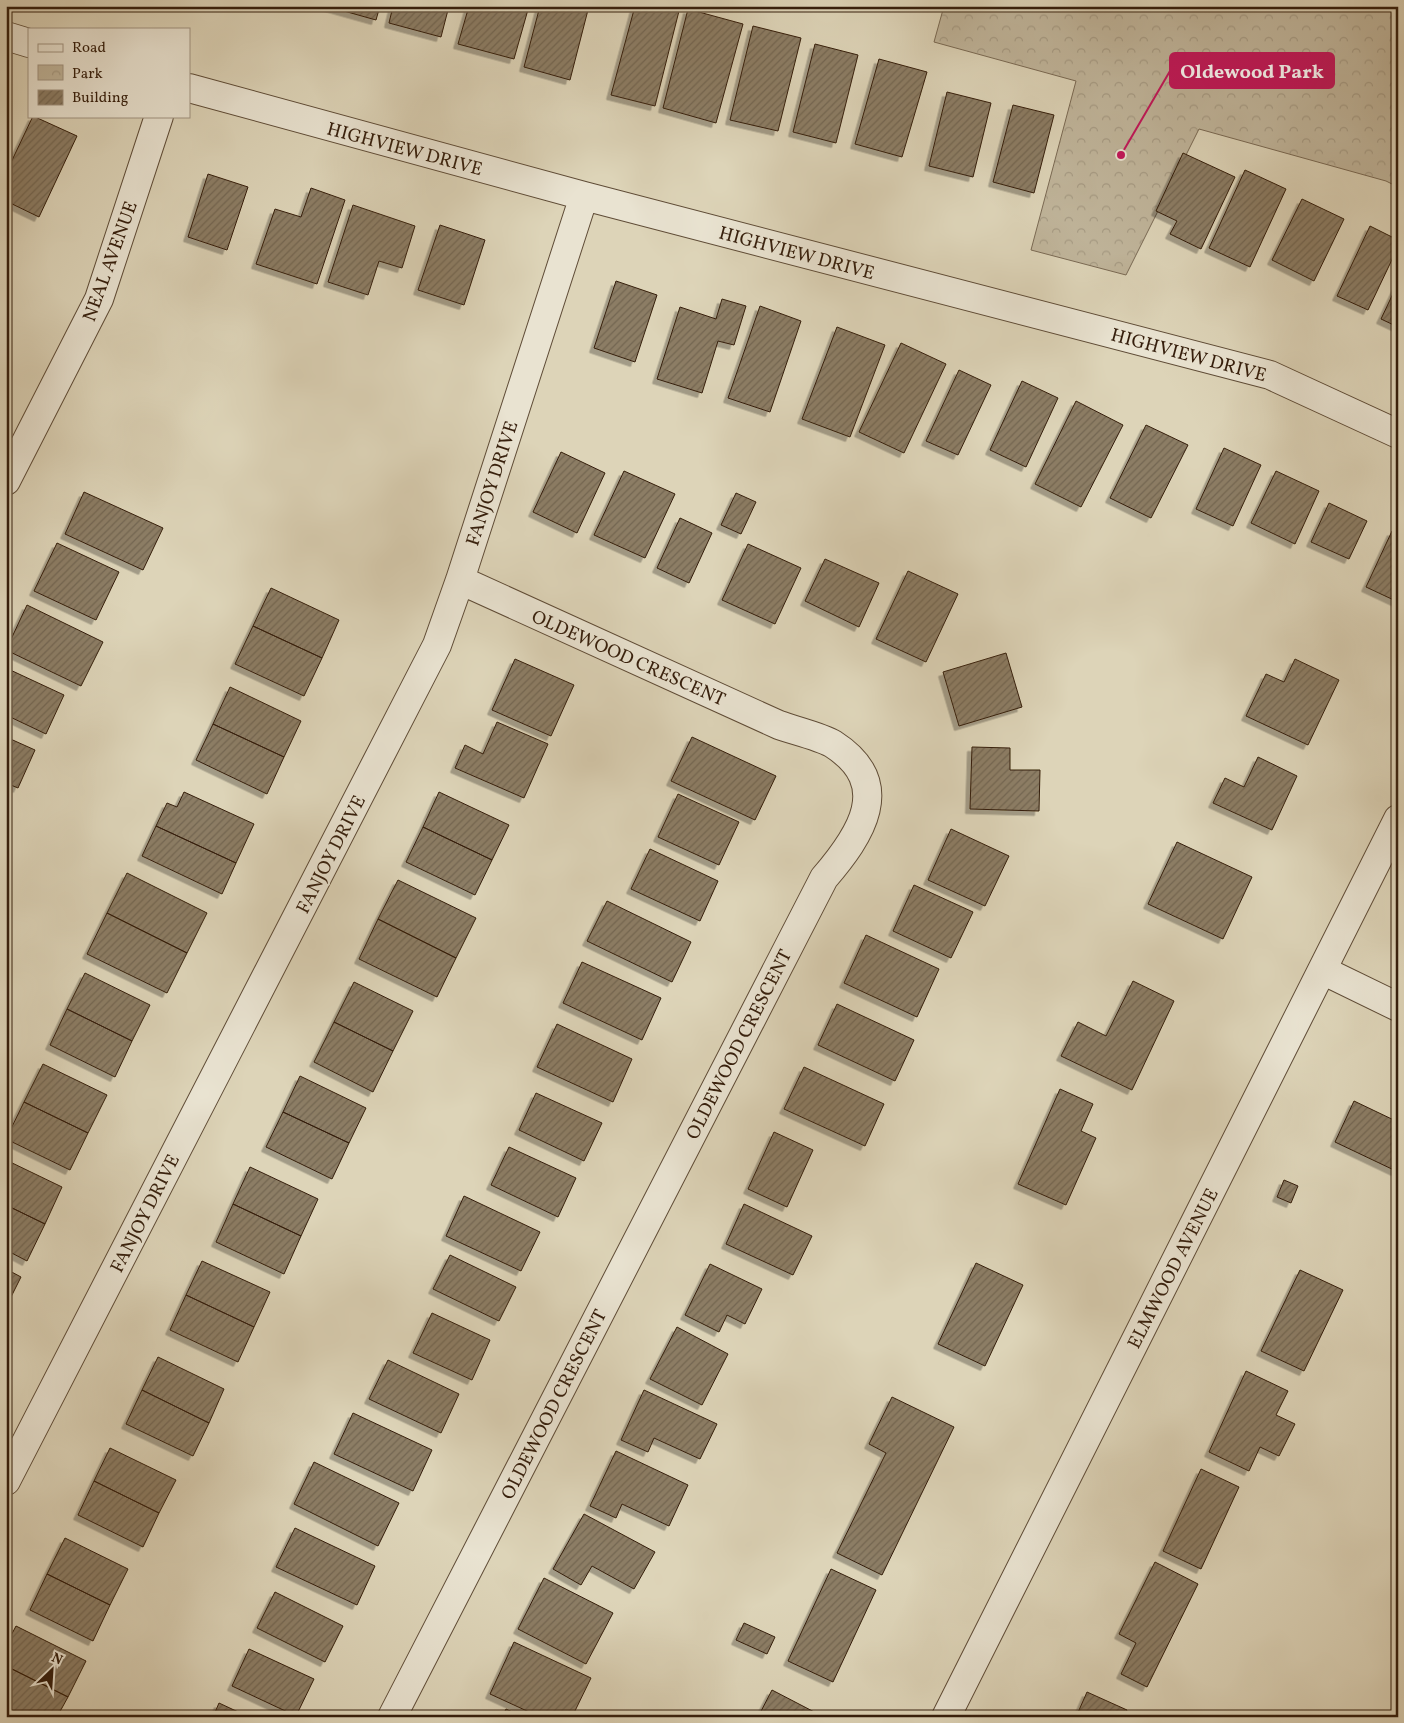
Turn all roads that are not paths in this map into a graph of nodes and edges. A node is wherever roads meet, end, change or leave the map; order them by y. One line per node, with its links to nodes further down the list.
1 (6, 36): 2 (street)
2 (28, 43)
3 (190, 88): 5 (street, HIGHVIEW DRIVE)
4 (158, 118): 7 (street, NEAL AVENUE)
5 (584, 196): 6 (street, HIGHVIEW DRIVE); 8 (street, FANJOY DRIVE)
6 (1398, 434)
7 (6, 481)
8 (460, 580): 12 (street, FANJOY DRIVE); 13 (street, OLDEWOOD CRESCENT)
9 (1398, 819): 10 (street, ELMWOOD AVENUE)
10 (1322, 970): 11 (street); 14 (street, ELMWOOD AVENUE)
11 (1398, 1007)
12 (6, 1481)
13 (392, 1717)
14 (946, 1717)

